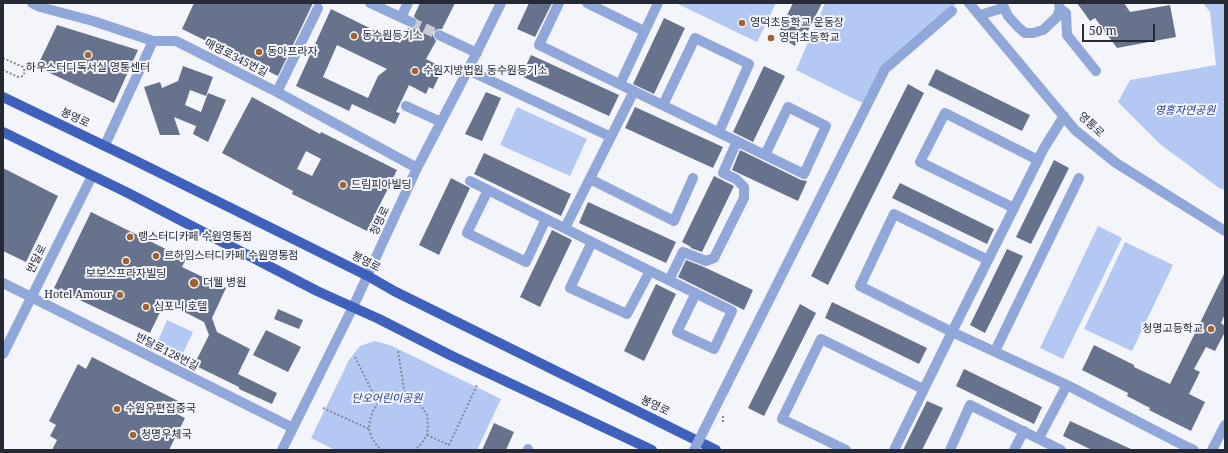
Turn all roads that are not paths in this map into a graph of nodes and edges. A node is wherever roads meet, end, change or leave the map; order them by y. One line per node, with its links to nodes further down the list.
1 (32, 3): 18 (street, 매영로345번길)
2 (370, 3): 14 (street)
3 (408, 3): 14 (street)
4 (501, 3): 19 (street, 청명로)
5 (559, 3): 22 (street)
6 (587, 3): 16 (street)
7 (658, 3): 16 (street)
8 (969, 3): 13 (street, 영통로)
9 (1002, 6): 10 (street); 13 (street)
10 (1059, 6): 21 (street)
11 (318, 8): 24 (street)
12 (952, 11): 69 (street, bridge)
13 (980, 15): 28 (street, 영통로)
14 (401, 17): 15 (street)
15 (411, 22)
16 (644, 31): 22 (street)
17 (439, 35): 19 (street)
18 (153, 41): 24 (street, 매영로345번길); 34 (street)
19 (477, 52): 20 (street, 청명로)
20 (468, 70): 29 (street, 청명로); 32 (street)
21 (1096, 71)
22 (620, 84): 23 (street)
23 (634, 91): 26 (street); 32 (street)
24 (277, 92): 37 (street, 매영로345번길)
25 (3, 97): 34 (main road, 봉영로)
26 (663, 105): 31 (street); 31 (street)
27 (406, 106): 29 (street)
28 (1064, 116): 36 (street); 47 (street, 영통로)
29 (441, 122): 37 (street, 청명로)
30 (3, 132): 38 (main road)
31 (719, 132): 33 (street)
32 (611, 137): 41 (street)
33 (737, 141): 35 (street); 52 (street)
34 (105, 145): 51 (main road, 봉영로)
35 (765, 155): 35 (street)
36 (1038, 160): 44 (street); 44 (street)
37 (417, 168): 51 (street, 청명로)
38 (92, 176): 55 (street, 반달로); 56 (main road)
39 (693, 178): 41 (street)
40 (1078, 178): 58 (street)
41 (590, 179): 46 (street)
42 (470, 181): 43 (street)
43 (488, 190): 45 (street); 45 (street)
44 (1014, 208): 49 (street)
45 (546, 219): 46 (street)
46 (565, 228): 48 (street)
47 (1225, 231)
48 (592, 242): 50 (street); 50 (street)
49 (988, 260): 57 (street); 57 (street)
50 (650, 270): 52 (street)
51 (368, 276): 56 (street, 청명로); 70 (main road, 봉영로)
52 (669, 280): 54 (street)
53 (3, 283): 55 (street, 반달로128번길)
54 (696, 293): 54 (street)
55 (31, 297): 59 (street, 반달로); 63 (street, 반달로128번길)
56 (353, 307): 63 (street, 청명로); 68 (main road)
57 (952, 332): 58 (street); 61 (street)
58 (995, 351): 60 (street)
59 (3, 354)
60 (1067, 385): 65 (street); 66 (street)
61 (923, 389): 71 (street); 72 (street)
62 (1225, 425): 77 (street)
63 (293, 428): 67 (street, 청명로)
64 (1024, 431): 65 (street); 73 (street); 74 (street)
65 (1039, 438): 75 (street)
66 (1177, 447): 76 (street)
67 (282, 450)
68 (652, 450)
69 (694, 450)
70 (716, 450)
71 (846, 450)
72 (894, 450)
73 (950, 450)
74 (1014, 450)
75 (1061, 450)
76 (1194, 450)
77 (1212, 450)

